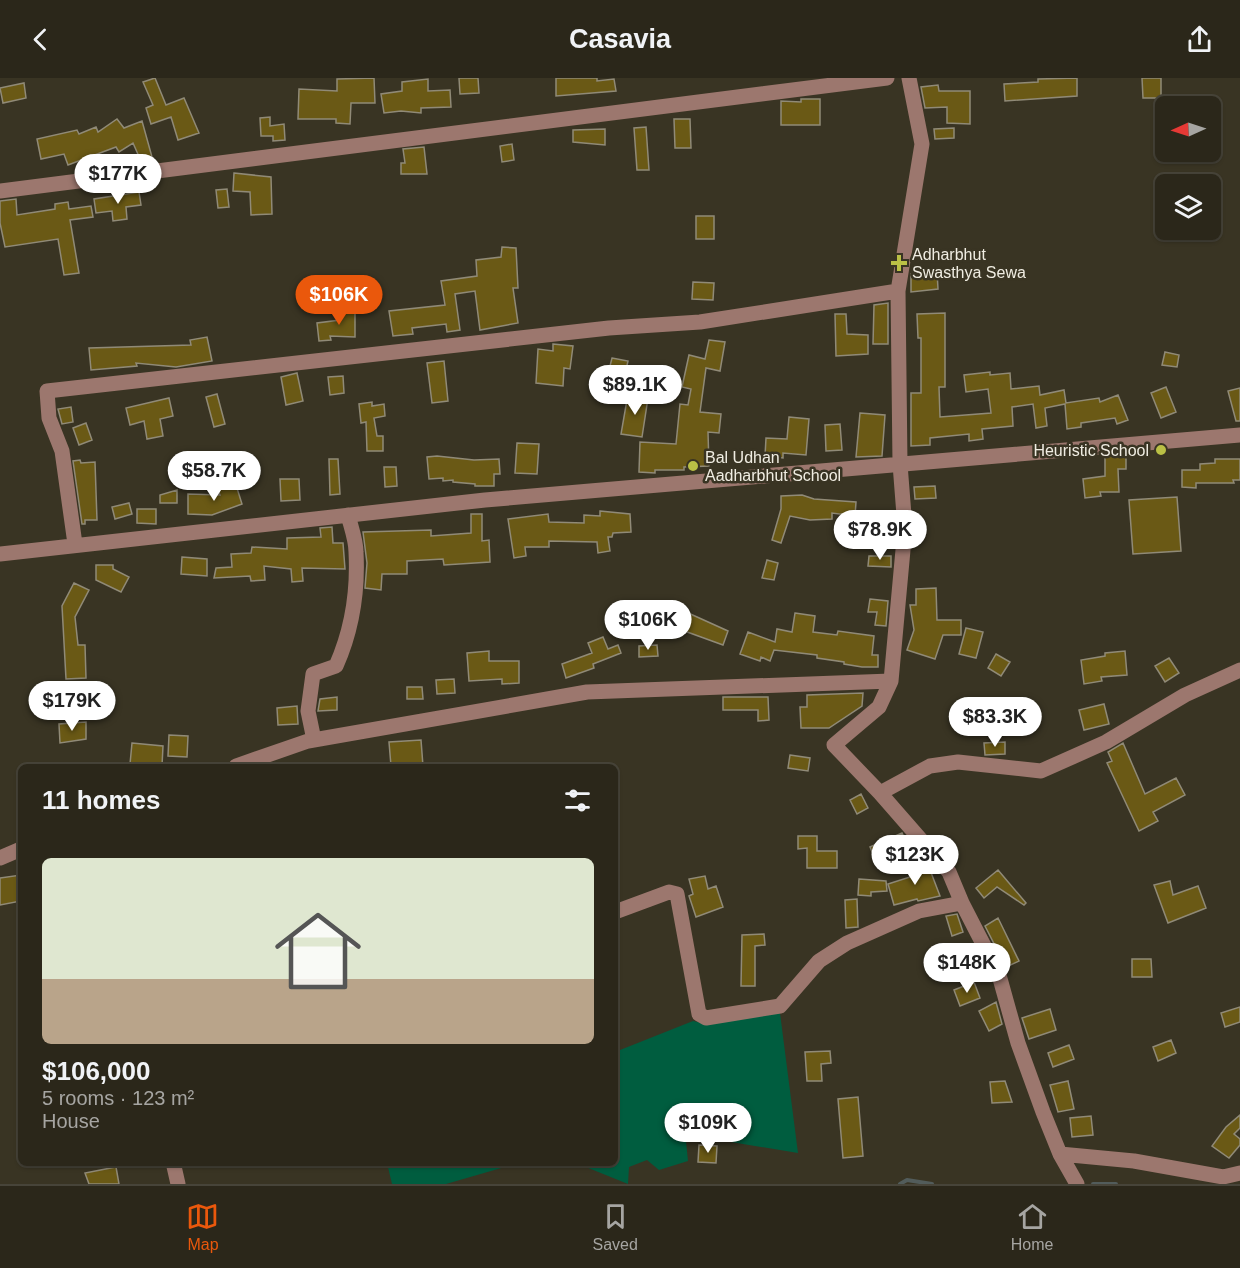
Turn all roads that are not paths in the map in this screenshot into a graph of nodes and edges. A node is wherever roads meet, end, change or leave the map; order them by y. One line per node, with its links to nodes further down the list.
1 (887, 78): 3 (street)
2 (909, 78): 4 (street)
3 (0, 191)
4 (898, 291): 6 (street); 8 (street)
5 (1240, 435): 6 (street)
6 (900, 464): 7 (street); 11 (street)
7 (348, 515): 8 (street); 12 (street)
8 (75, 544): 9 (street)
9 (0, 554)
10 (1240, 670): 14 (street)
11 (891, 681): 12 (street); 14 (street)
12 (314, 740): 13 (street)
13 (243, 764)
14 (880, 793): 17 (street)
15 (18, 850): 16 (street)
16 (0, 858)
17 (962, 903): 18 (street); 19 (street)
18 (618, 911)
19 (1060, 1154): 21 (street); 23 (street)
20 (174, 1166): 22 (street)
21 (1240, 1173)
22 (178, 1184)
23 (1077, 1184)

